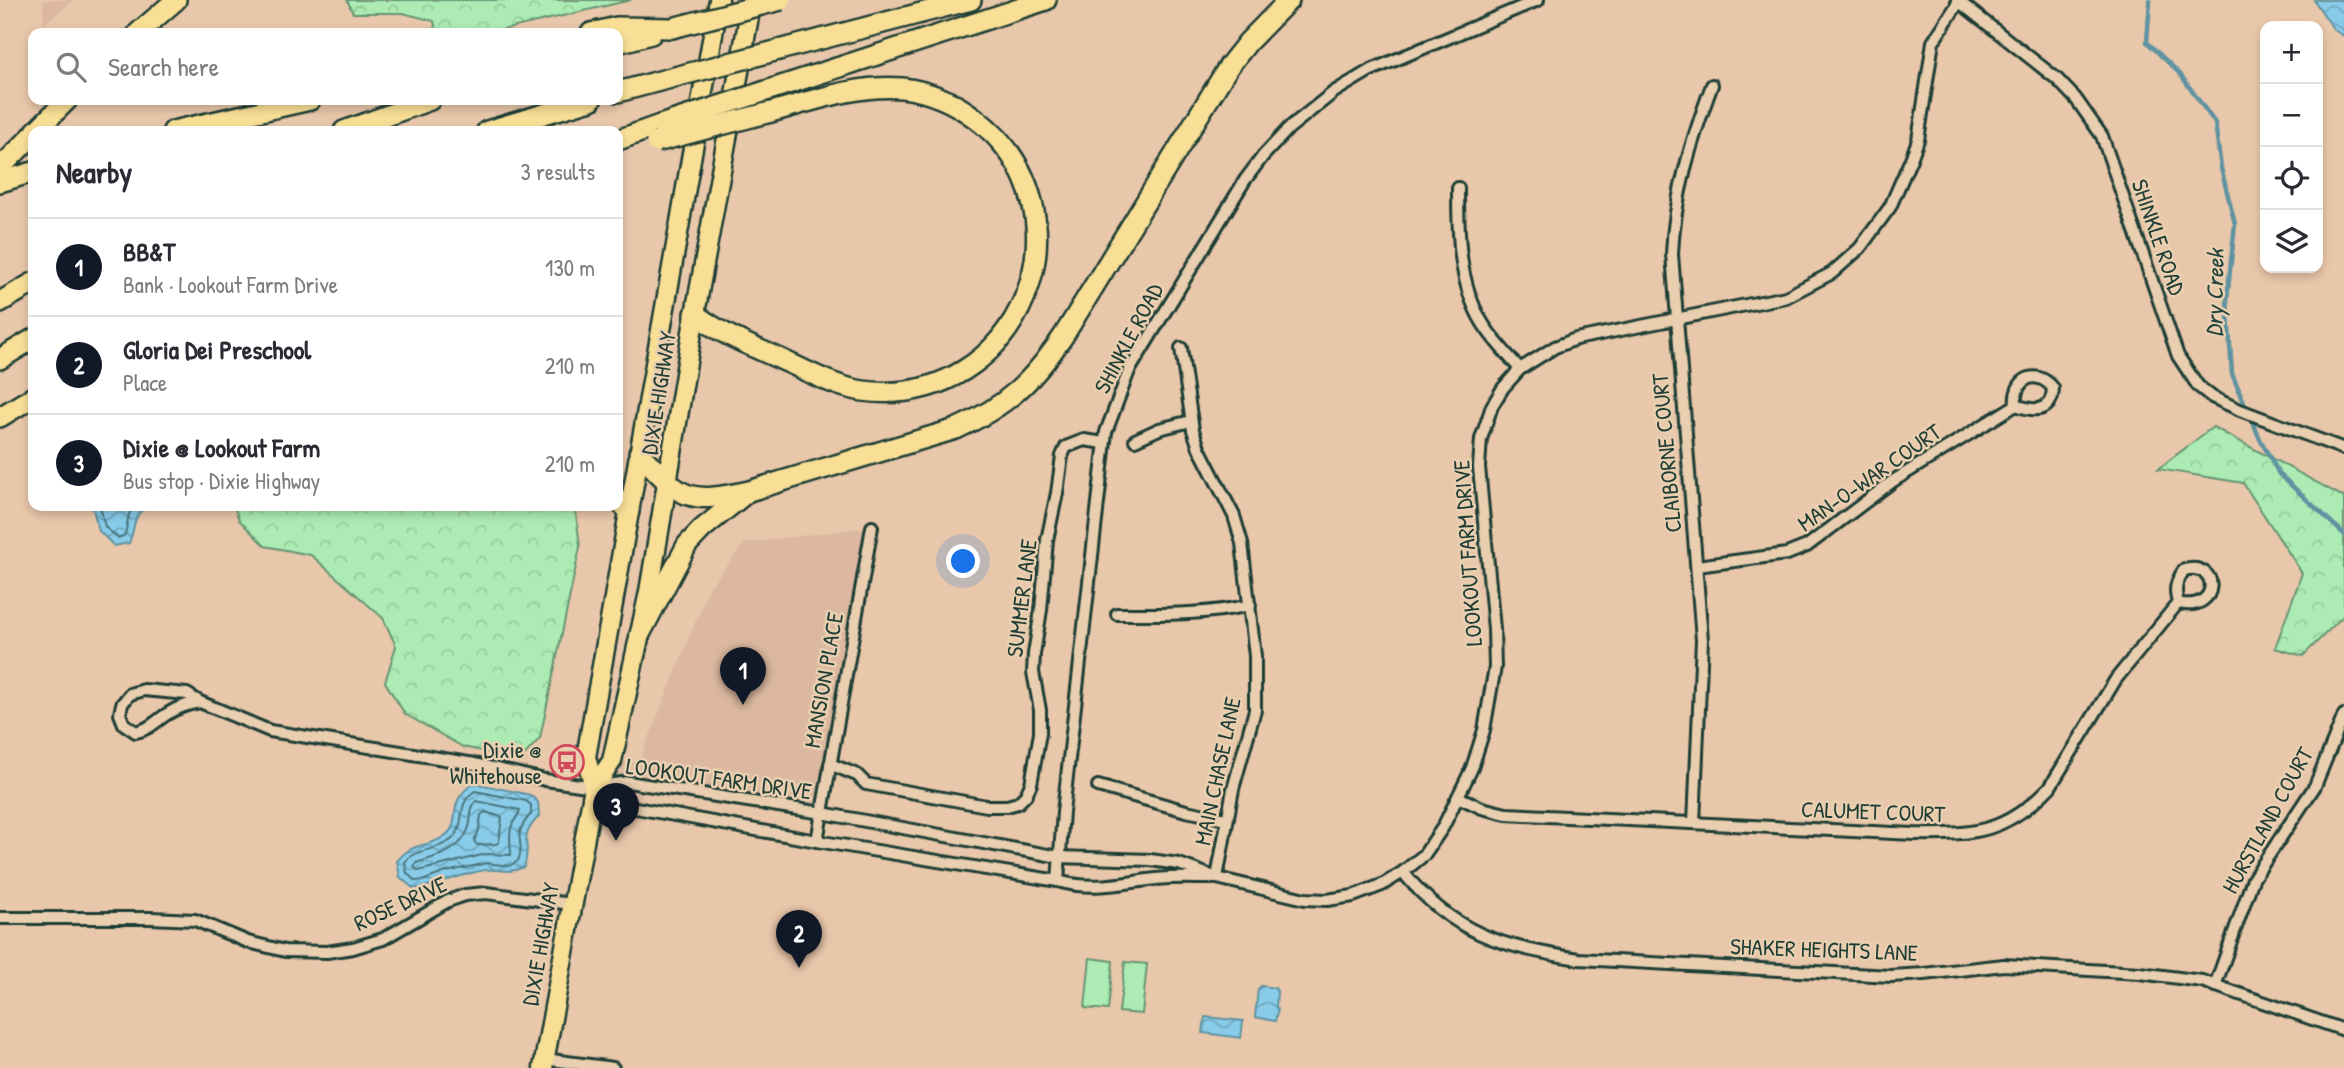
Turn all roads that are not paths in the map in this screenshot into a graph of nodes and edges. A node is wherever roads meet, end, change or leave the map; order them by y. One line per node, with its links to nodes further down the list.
1 (176, 0): 10 (highway)
2 (719, 0): 48 (main road, DIXIE HIGHWAY)
3 (752, 0): 20 (main road, DIXIE HIGHWAY)
4 (781, 0): 12 (highway, bridge)
5 (971, 0): 15 (highway, bridge)
6 (1046, 0): 25 (highway, bridge)
7 (1289, 0): 50 (highway)
8 (1538, 0): 46 (street, SHINKLE ROAD)
9 (1959, 1): 36 (street, LOOKOUT FARM DRIVE); 47 (street, SHINKLE ROAD)
10 (144, 28)
11 (613, 28): 12 (highway)
12 (672, 28): 13 (highway)
13 (623, 42)
14 (1712, 85): 36 (street, CLAIBORNE COURT)
15 (623, 91)
16 (62, 105): 21 (highway)
17 (288, 105): 22 (highway)
18 (415, 105): 23 (highway)
19 (574, 105): 24 (highway)
20 (730, 123): 25 (highway, bridge); 35 (main road, DIXIE HIGHWAY); 35 (highway, bridge)
21 (42, 126)
22 (195, 126)
23 (358, 126)
24 (504, 126)
25 (658, 133): 26 (highway); 28 (highway)
26 (623, 139)
27 (28, 140): 29 (highway)
28 (623, 147)
29 (0, 168)
30 (28, 174): 31 (highway)
31 (0, 183)
32 (1458, 188): 40 (street)
33 (28, 286): 34 (highway)
34 (0, 302)
35 (695, 314): 49 (main road, DIXIE HIGHWAY)
36 (1676, 320): 40 (street, LOOKOUT FARM DRIVE); 54 (street, CLAIBORNE COURT)
37 (28, 342): 39 (highway)
38 (1181, 348): 44 (street, MAIN CHASE LANE)
39 (0, 359)
40 (1520, 369): 64 (street, LOOKOUT FARM DRIVE)
41 (28, 400): 43 (highway)
42 (2016, 405): 54 (street, MAN-O-WAR COURT)
43 (0, 417)
44 (1191, 421): 45 (street); 56 (street, MAIN CHASE LANE)
45 (1135, 440)
46 (1104, 443): 61 (street, SUMMER LANE); 69 (street, SHINKLE ROAD)
47 (2344, 449)
48 (639, 453): 49 (highway); 51 (main road, DIXIE HIGHWAY)
49 (668, 483): 50 (highway); 58 (main road, DIXIE HIGHWAY)
50 (749, 491): 58 (highway)
51 (623, 506)
52 (622, 511): 63 (main road, DIXIE HIGHWAY)
53 (872, 527): 61 (street, MANSION PLACE)
54 (1697, 566): 67 (street, CLAIBORNE COURT)
55 (2178, 603): 67 (street, CALUMET COURT)
56 (1250, 605): 57 (street); 66 (street, MAIN CHASE LANE)
57 (1117, 614)
58 (640, 634): 63 (main road, DIXIE HIGHWAY)
59 (200, 702): 59 (street); 63 (street)
60 (2344, 715): 75 (street, HURSTLAND COURT)
61 (830, 764): 65 (street, MANSION PLACE)
62 (1098, 786): 66 (street)
63 (594, 787): 65 (street, LOOKOUT FARM DRIVE); 68 (street, LOOKOUT FARM DRIVE); 73 (main road, DIXIE HIGHWAY)
64 (1458, 797): 67 (street, CALUMET COURT); 70 (street, LOOKOUT FARM DRIVE)
65 (822, 813): 68 (street, MANSION PLACE); 69 (street, LOOKOUT FARM DRIVE)
66 (1226, 820): 71 (street, MAIN CHASE LANE)
67 (1694, 823)
68 (817, 841): 72 (street, LOOKOUT FARM DRIVE)
69 (1059, 857): 71 (street, LOOKOUT FARM DRIVE); 72 (street, SHINKLE ROAD)
70 (1403, 872): 71 (street, LOOKOUT FARM DRIVE); 75 (street, SHAKER HEIGHTS LANE)
71 (1217, 878): 72 (street, LOOKOUT FARM DRIVE)
72 (1058, 881)
73 (571, 904): 74 (street, ROSE DRIVE); 77 (main road, DIXIE HIGHWAY)
74 (0, 918)
75 (2215, 985): 76 (street, SHAKER HEIGHTS LANE)
76 (2344, 1030)
77 (544, 1063): 78 (street)
78 (613, 1068)

